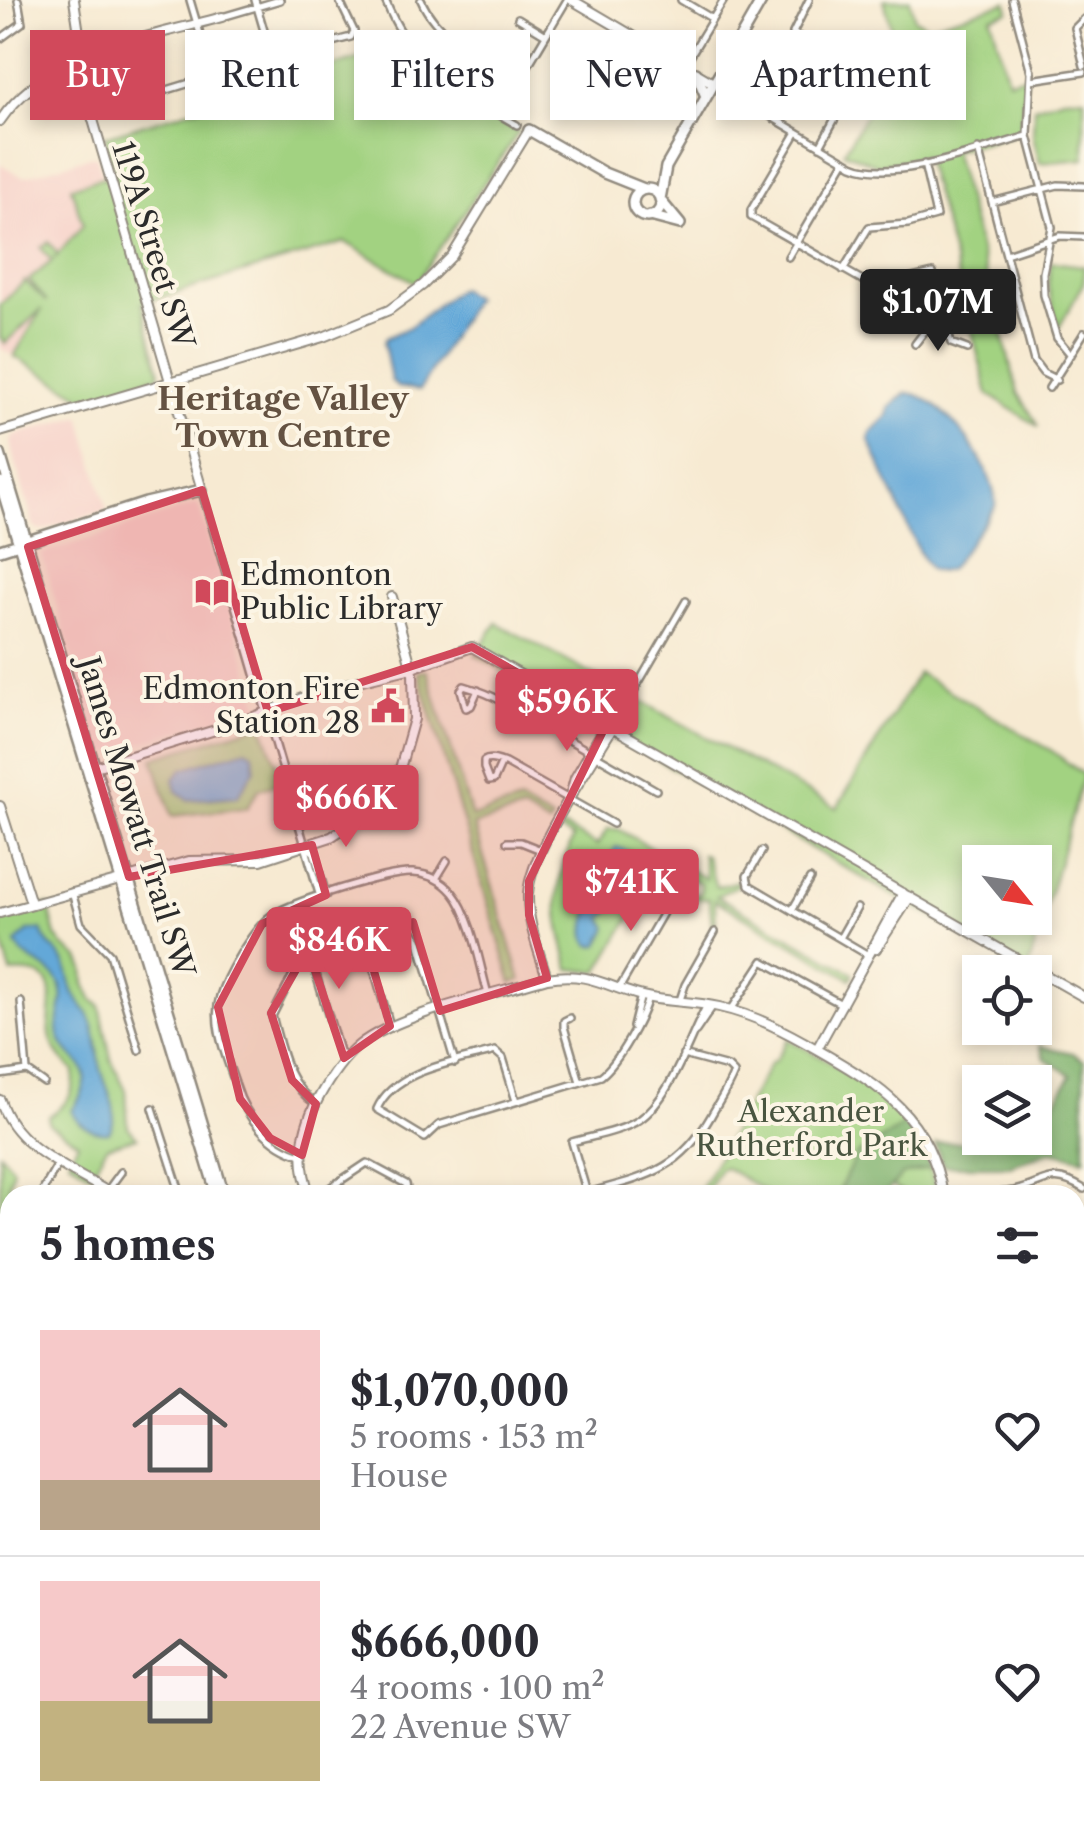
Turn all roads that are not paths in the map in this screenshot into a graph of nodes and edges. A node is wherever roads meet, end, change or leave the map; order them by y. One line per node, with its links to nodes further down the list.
1 (18, 0): 25 (street)
2 (76, 0): 20 (street, 119A Street SW)
3 (190, 0): 19 (street)
4 (280, 0): 14 (street)
5 (340, 0): 14 (street)
6 (385, 0): 39 (street)
7 (421, 0): 24 (street)
8 (570, 0): 21 (street); 24 (street)
9 (681, 0): 17 (street)
10 (724, 0): 17 (street)
11 (762, 0): 30 (main road)
12 (808, 0): 22 (street)
13 (1013, 1): 29 (street)
14 (256, 4): 15 (street)
15 (222, 17): 19 (street)
16 (518, 18): 24 (street)
17 (712, 18): 26 (street)
18 (1084, 20): 27 (street)
19 (198, 24): 23 (street); 32 (street)
20 (80, 30)
21 (622, 30)
22 (793, 30)
23 (165, 34)
24 (546, 36)
25 (0, 39)
26 (696, 45)
27 (1084, 69): 29 (street)
28 (696, 73): 30 (street); 33 (main road)
29 (1032, 80): 43 (street)
30 (714, 84): 33 (main road); 41 (main road)
31 (30, 88): 34 (street)
32 (165, 90)
33 (706, 94): 41 (main road)
34 (1, 117)
35 (535, 119): 40 (street)
36 (93, 120): 73 (street, 119A Street SW)
37 (776, 120): 42 (street)
38 (834, 120): 44 (street)
39 (517, 124)
40 (528, 130): 49 (main road); 73 (street)
41 (687, 132): 48 (main road)
42 (797, 132): 44 (street); 61 (street)
43 (1028, 136): 45 (street); 52 (street)
44 (820, 146): 46 (street)
45 (978, 149): 47 (street); 54 (street)
46 (845, 160): 47 (street); 61 (street)
47 (924, 164): 64 (street)
48 (666, 167): 51 (main road); 53 (main road)
49 (604, 173): 51 (main road); 55 (main road)
50 (1084, 186): 52 (street)
51 (645, 189): 53 (main road); 55 (main road)
52 (1043, 189): 54 (street); 60 (street)
53 (660, 200): 56 (main road); 57 (main road)
54 (992, 202): 62 (street)
55 (633, 205): 56 (main road)
56 (650, 216): 57 (main road)
57 (680, 224): 58 (main road)
58 (694, 232)
59 (1084, 237): 60 (street)
60 (1052, 239): 62 (street); 71 (street)
61 (796, 243): 63 (street); 64 (street)
62 (1006, 254): 72 (street)
63 (788, 256)
64 (842, 270): 65 (street)
65 (880, 284): 66 (street); 67 (street)
66 (879, 294)
67 (945, 322): 69 (street); 70 (street)
68 (1084, 333): 71 (street)
69 (915, 344)
70 (966, 349)
71 (1071, 356): 72 (street)
72 (1056, 380): 74 (street)
73 (170, 382): 75 (street); 78 (street, 119A Street SW)
74 (1050, 388)
75 (0, 432)
76 (0, 454): 79 (main road, James Mowatt Trail SW)
77 (1, 486): 79 (main road, James Mowatt Trail SW)
78 (202, 490): 79 (main road); 86 (street, 119A Street SW)
79 (23, 546): 80 (main road); 83 (main road, James Mowatt Trail SW); 83 (main road, James Mowatt Trail SW)
80 (0, 553)
81 (392, 597): 84 (street)
82 (686, 600): 87 (street)
83 (56, 656): 90 (main road, James Mowatt Trail SW); 90 (main road, James Mowatt Trail SW)
84 (412, 668): 86 (street); 87 (street); 96 (street)
85 (478, 690): 88 (street)
86 (268, 712): 90 (street); 96 (street, 119A Street SW)
87 (610, 725): 88 (street); 104 (street)
88 (593, 754): 91 (street); 92 (street)
89 (502, 762): 89 (street); 92 (street)
90 (92, 768): 100 (main road, James Mowatt Trail SW); 100 (main road, James Mowatt Trail SW)
91 (656, 790)
92 (569, 800): 94 (street); 97 (street)
93 (0, 806): 107 (street)
94 (612, 824)
95 (506, 842): 97 (street)
96 (308, 846): 100 (street); 105 (street, 119A Street SW)
97 (541, 850): 116 (street)
98 (762, 851): 109 (street)
99 (447, 861): 101 (street)
100 (126, 878): 103 (street); 153 (main road, James Mowatt Trail SW); 154 (main road, James Mowatt Trail SW)
101 (436, 879): 105 (street); 118 (street)
102 (810, 879): 109 (street)
103 (72, 892): 107 (street); 112 (street)
104 (906, 895): 115 (street); 120 (street)
105 (323, 896): 144 (street)
106 (671, 899): 117 (street)
107 (31, 903): 110 (street)
108 (857, 908): 114 (street)
109 (792, 910): 114 (street)
110 (0, 913)
111 (97, 922): 112 (street)
112 (89, 932): 130 (street)
113 (714, 932): 121 (street)
114 (840, 938): 115 (street)
115 (870, 956): 123 (street)
116 (547, 978): 117 (street); 118 (street)
117 (620, 988): 119 (street)
118 (489, 996): 126 (street)
119 (644, 996): 121 (street); 137 (street)
120 (1084, 997)
121 (680, 1001): 124 (street)
122 (21, 1002): 134 (street)
123 (843, 1004): 125 (street); 129 (street)
124 (710, 1005): 125 (street); 131 (street)
125 (731, 1010): 129 (street)
126 (440, 1011): 128 (street); 128 (street); 133 (street)
127 (570, 1018): 137 (street)
128 (390, 1026): 132 (street)
129 (817, 1049): 160 (street)
130 (139, 1050)
131 (684, 1055): 158 (street); 159 (street)
132 (344, 1058): 140 (street); 140 (street)
133 (455, 1063): 139 (street); 139 (street)
134 (27, 1071): 135 (street); 136 (street)
135 (0, 1075)
136 (44, 1082)
137 (580, 1082): 139 (street)
138 (0, 1100): 147 (street)
139 (516, 1101)
140 (316, 1104): 142 (street)
141 (153, 1108): 152 (street)
142 (304, 1134): 143 (street); 146 (street)
143 (316, 1136)
144 (278, 1144): 145 (street); 146 (street)
145 (270, 1155)
146 (302, 1155): 155 (street)
147 (60, 1162): 149 (street); 150 (street)
148 (121, 1172): 151 (street)
149 (46, 1185)
150 (97, 1185)
151 (114, 1185)
152 (179, 1185)
153 (213, 1185)
154 (221, 1185)
155 (308, 1185)
156 (333, 1185): 157 (street)
157 (404, 1185)
158 (584, 1185)
159 (616, 1185)
160 (940, 1185)
161 (1031, 1185): 162 (street)
162 (1076, 1185)

